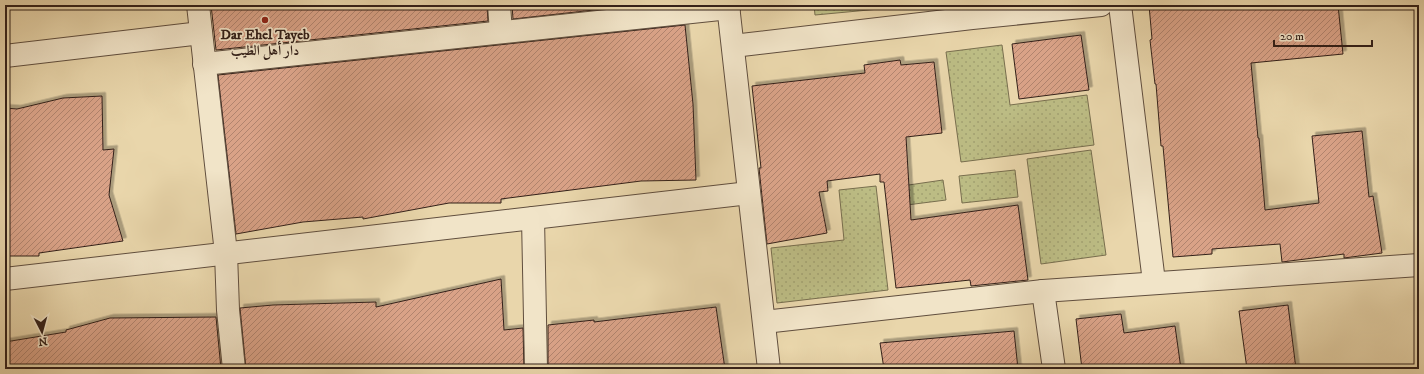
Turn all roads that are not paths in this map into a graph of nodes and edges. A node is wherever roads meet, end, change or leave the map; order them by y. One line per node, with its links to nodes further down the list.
1 (198, 5): 7 (street)
2 (499, 5): 6 (street)
3 (1101, 5): 8 (street)
4 (1120, 5): 16 (street)
5 (728, 6): 6 (street); 8 (street)
6 (501, 32): 10 (street)
7 (201, 33): 9 (street); 10 (street)
8 (733, 46): 11 (street)
9 (5, 56)
10 (204, 64): 13 (street)
11 (749, 193): 12 (street); 18 (street)
12 (533, 218): 13 (street); 20 (street)
13 (226, 253): 15 (street); 19 (street)
14 (1419, 265): 16 (street)
15 (5, 279)
16 (1154, 282): 17 (street)
17 (1043, 290): 18 (street); 22 (street)
18 (764, 322): 21 (street)
19 (234, 369)
20 (536, 369)
21 (769, 369)
22 (1054, 369)

